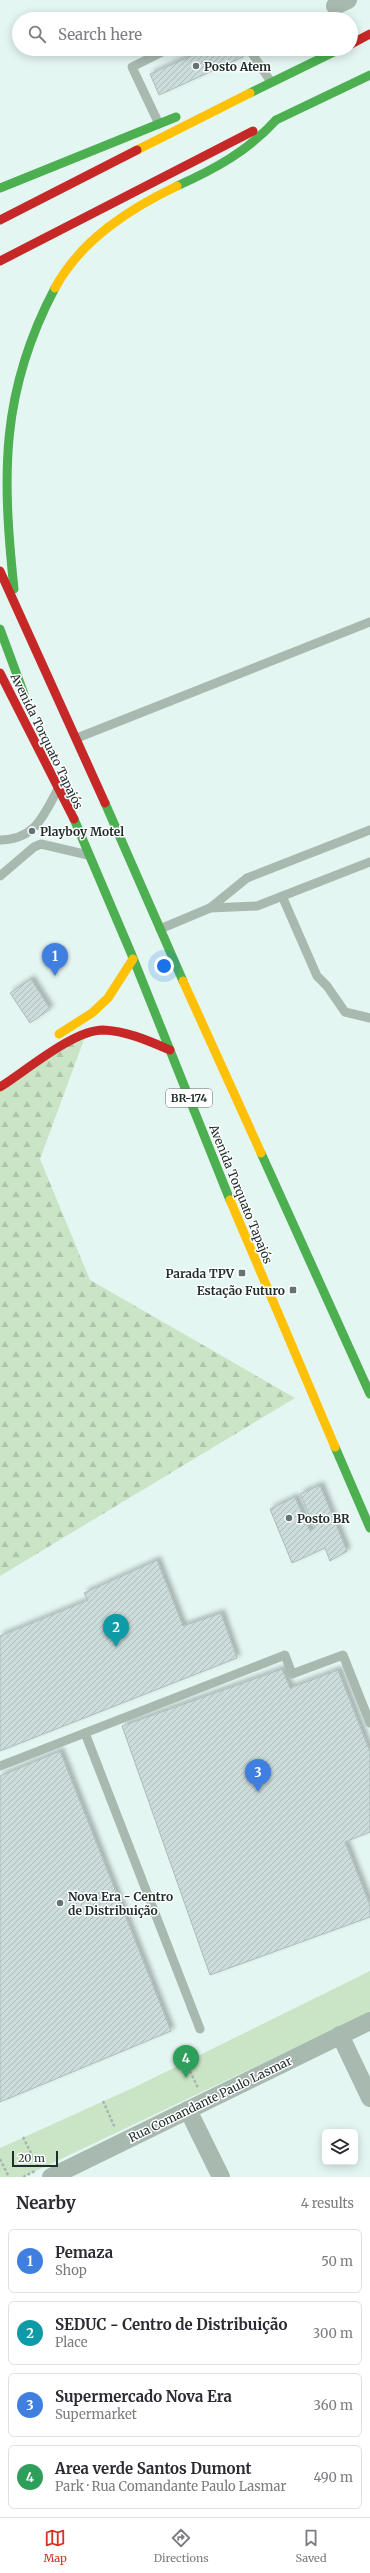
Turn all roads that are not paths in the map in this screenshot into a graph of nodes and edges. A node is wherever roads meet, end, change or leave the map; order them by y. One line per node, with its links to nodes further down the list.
1 (370, 34): 2 (main road)
2 (358, 40)
3 (153, 56): 12 (lane)
4 (254, 56): 7 (lane)
5 (325, 56): 7 (main road)
6 (370, 75): 11 (main road)
7 (271, 82): 8 (main road)
8 (250, 93): 9 (main road); 14 (main road)
9 (198, 109)
10 (185, 113): 12 (main road)
11 (276, 120): 15 (main road); 17 (main road)
12 (159, 124): 13 (main road)
13 (0, 188)
14 (0, 220)
15 (0, 261)
16 (0, 571): 17 (main road)
17 (15, 604): 21 (main road)
18 (370, 622): 21 (lane)
19 (0, 629): 22 (main road)
20 (0, 673): 22 (main road, Avenida Torquato Tapajós / BR-174)
21 (77, 738): 31 (main road)
22 (49, 766): 23 (main road, Avenida Torquato Tapajós / BR-174)
23 (59, 788): 25 (lane); 26 (main road, Avenida Torquato Tapajós / BR-174)
24 (370, 830): 30 (lane)
25 (0, 840)
26 (89, 856): 28 (lane); 32 (main road, Avenida Torquato Tapajós / BR-174)
27 (370, 862): 29 (lane)
28 (0, 876)
29 (282, 896): 30 (lane); 33 (lane)
30 (210, 908): 31 (lane)
31 (160, 929): 38 (main road)
32 (133, 959): 34 (main road); 35 (main road, Avenida Torquato Tapajós / BR-174)
33 (370, 1018)
34 (53, 1038)
35 (170, 1050): 36 (main road); 40 (main road, Avenida Torquato Tapajós / BR-174)
36 (0, 1087)
37 (370, 1364): 38 (lane)
38 (359, 1368): 39 (main road)
39 (370, 1394)
40 (370, 1528)
41 (370, 1721): 42 (lane)
42 (85, 1733): 43 (lane); 45 (lane)
43 (0, 1766)
44 (370, 2021): 46 (street, Rua Comandante Paulo Lasmar)
45 (200, 2029)
46 (340, 2035): 47 (street); 48 (street, Rua Comandante Paulo Lasmar)
47 (370, 2098)
48 (188, 2110): 49 (street, Rua Comandante Paulo Lasmar); 50 (street)
49 (45, 2173)
50 (220, 2177)

